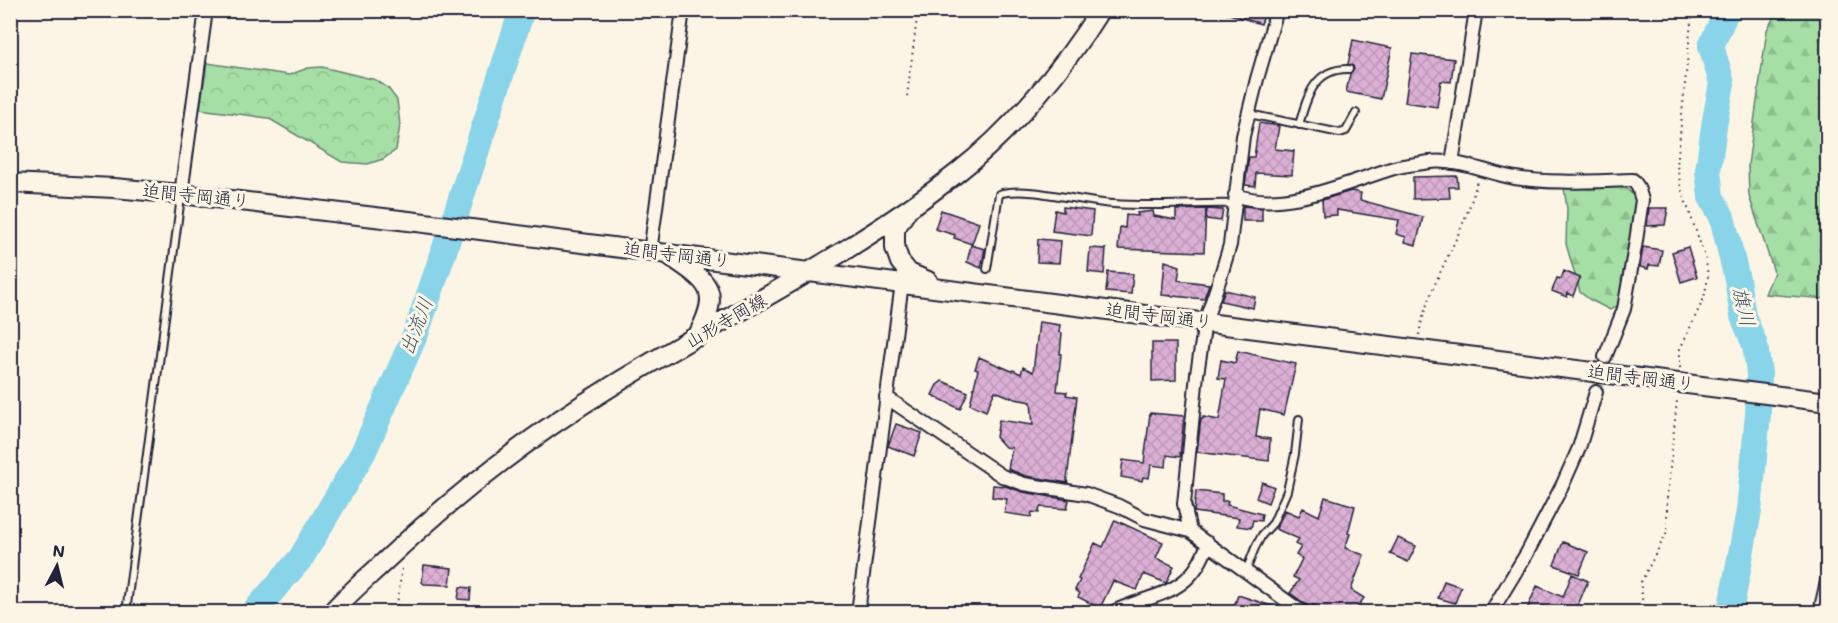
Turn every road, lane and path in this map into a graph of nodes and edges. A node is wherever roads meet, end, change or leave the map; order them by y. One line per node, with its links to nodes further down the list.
1 (206, 10): 16 (street)
2 (683, 10): 19 (street)
3 (918, 10): 9 (path)
4 (1100, 10): 18 (street, 山形寺岡線)
5 (1277, 10): 11 (street)
6 (1476, 10): 13 (street)
7 (1695, 10): 28 (path)
8 (1349, 69): 12 (lane)
9 (907, 96)
10 (1356, 113): 12 (lane)
11 (1249, 114): 12 (lane); 17 (street)
12 (1299, 125)
13 (1452, 163): 14 (street); 17 (street)
14 (1478, 169): 26 (path); 27 (street)
15 (10, 183): 16 (street, 迫間寺岡通り)
16 (181, 194): 19 (street, 迫間寺岡通り); 38 (lane)
17 (1235, 200): 20 (lane); 24 (street)
18 (907, 210): 21 (street, 山形寺岡線); 23 (street)
19 (659, 253): 21 (street, 迫間寺岡通り); 25 (street)
20 (987, 269)
21 (810, 272): 22 (street, 迫間寺岡通り); 25 (street, 山形寺岡線)
22 (902, 283): 23 (street, 迫間寺岡通り); 30 (street)
23 (947, 289): 24 (street, 迫間寺岡通り)
24 (1205, 322): 26 (street, 迫間寺岡通り); 33 (street)
25 (697, 337): 34 (street, 山形寺岡線)
26 (1417, 350): 28 (street, 迫間寺岡通り)
27 (1605, 357)
28 (1682, 383): 31 (street, 迫間寺岡通り); 45 (path)
29 (1596, 392): 44 (street)
30 (886, 397): 33 (street); 41 (street)
31 (1827, 402)
32 (1299, 419): 36 (lane)
33 (1190, 531): 35 (street)
34 (405, 542): 39 (street, 山形寺岡線); 40 (path)
35 (1208, 543): 36 (street); 42 (street)
36 (1246, 571): 43 (street)
37 (1827, 577): 46 (street)
38 (126, 612)
39 (332, 612)
40 (396, 612)
41 (858, 612)
42 (1113, 612)
43 (1302, 612)
44 (1491, 612)
45 (1643, 612)
46 (1820, 612)

